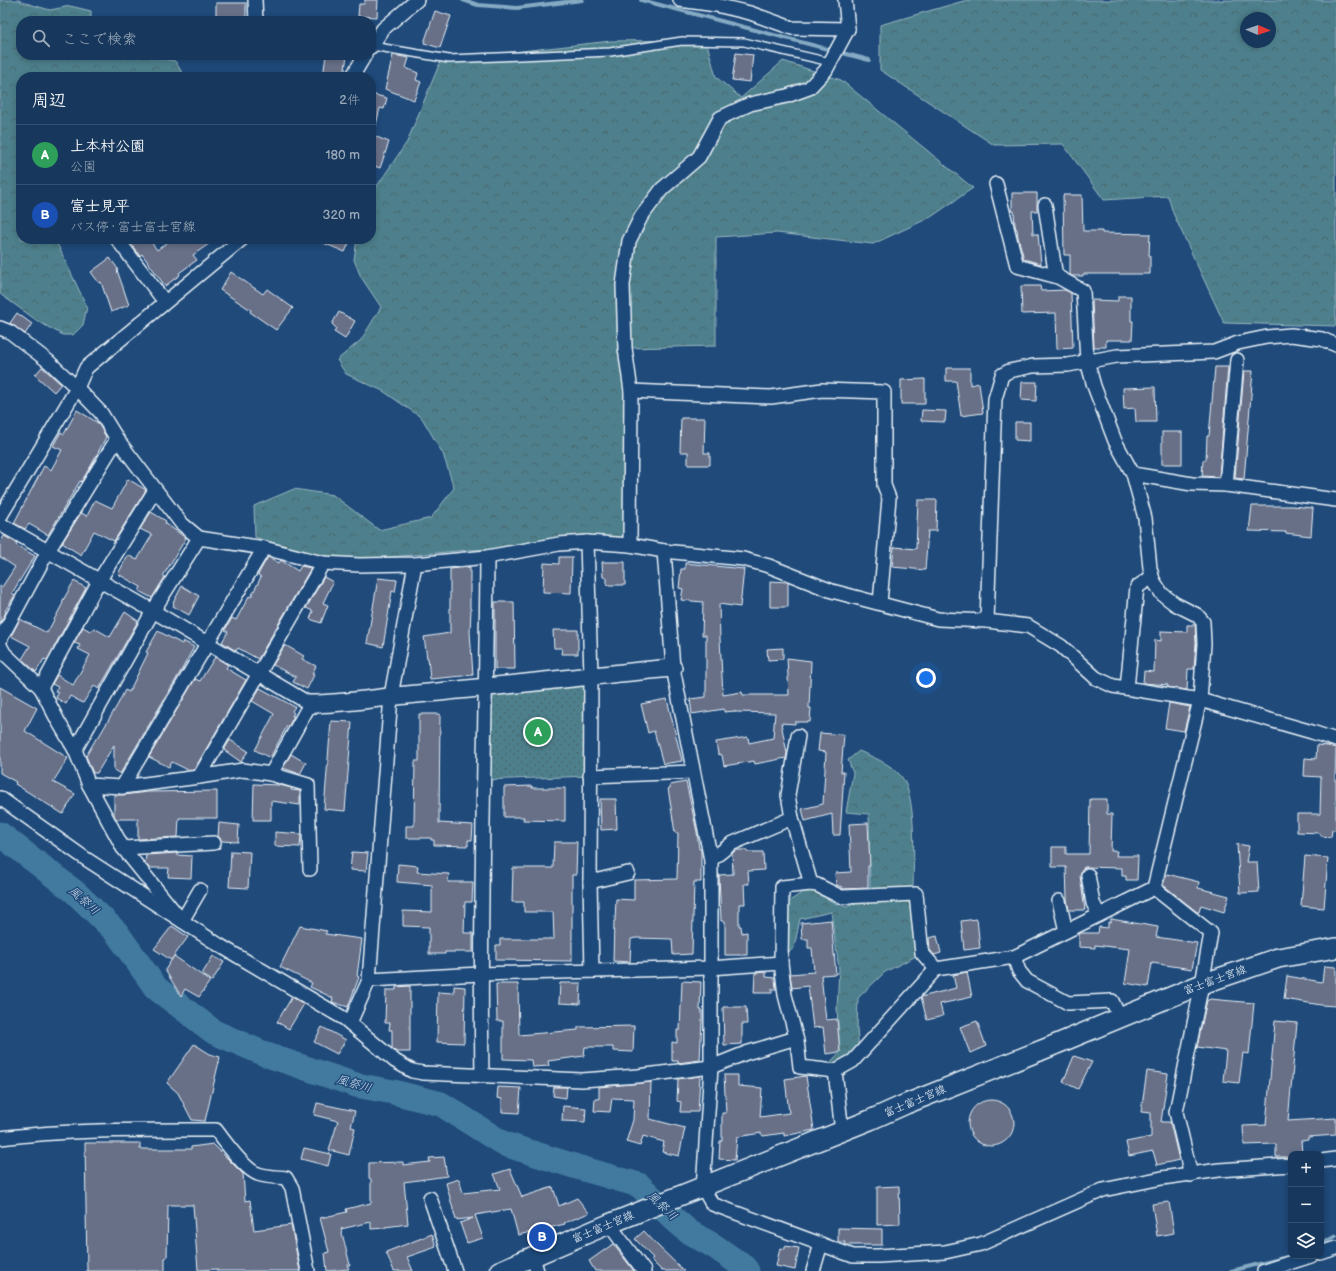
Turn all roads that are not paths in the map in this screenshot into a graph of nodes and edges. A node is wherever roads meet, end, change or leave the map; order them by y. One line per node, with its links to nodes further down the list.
1 (255, 0): 6 (street)
2 (417, 0): 8 (street)
3 (680, 0): 5 (street)
4 (846, 0): 7 (street)
5 (713, 2): 7 (street)
6 (256, 16)
7 (848, 29): 11 (street)
8 (376, 39)
9 (376, 47): 11 (lane)
10 (362, 60): 12 (street)
11 (830, 62): 24 (street)
12 (355, 72)
13 (996, 184): 17 (street)
14 (1045, 205): 17 (street)
15 (121, 244): 18 (street)
16 (236, 244): 18 (street)
17 (1058, 277): 22 (street)
18 (166, 302): 23 (street)
19 (0, 328): 23 (street)
20 (1336, 345): 22 (street)
21 (1237, 360): 27 (street)
22 (1087, 361): 26 (street); 45 (street)
23 (77, 388): 25 (street); 30 (street)
24 (631, 391): 34 (street); 43 (street)
25 (117, 439): 28 (street); 36 (street)
26 (1133, 474): 27 (street); 41 (street)
27 (1226, 485): 29 (street)
28 (155, 490): 32 (street); 42 (street)
29 (1336, 500)
30 (0, 517)
31 (0, 524): 36 (street)
32 (199, 538): 35 (street); 44 (street)
33 (587, 542): 34 (street); 38 (street); 51 (street)
34 (630, 545): 37 (street)
35 (264, 548): 39 (street); 47 (street)
36 (48, 551): 42 (street); 46 (street)
37 (664, 551): 43 (street); 49 (street)
38 (487, 556): 40 (street); 53 (street)
39 (323, 563): 40 (street); 50 (street)
40 (415, 564): 55 (street)
41 (1152, 577): 54 (street); 56 (street)
42 (99, 581): 44 (street); 52 (street)
43 (880, 603): 45 (street)
44 (154, 611): 47 (street); 60 (street)
45 (987, 621): 54 (street)
46 (0, 640)
47 (208, 644): 50 (street); 66 (street)
48 (0, 645): 52 (street)
49 (673, 668): 51 (street); 61 (street)
50 (259, 674): 57 (street); 64 (street)
51 (591, 676): 53 (street); 63 (street)
52 (41, 688): 60 (street)
53 (486, 688): 55 (street); 89 (street)
54 (1127, 688): 56 (street)
55 (391, 696): 57 (street); 90 (street)
56 (1200, 700): 59 (street); 77 (street)
57 (310, 704): 62 (street)
58 (798, 736): 68 (street)
59 (1336, 740)
60 (75, 750): 65 (street)
61 (693, 772): 63 (street); 71 (street)
62 (271, 774): 64 (street); 72 (street)
63 (590, 776): 75 (street)
64 (199, 777): 66 (street)
65 (89, 785): 66 (street); 70 (street)
66 (122, 787)
67 (0, 798): 81 (street)
68 (792, 818): 71 (street); 76 (street)
69 (214, 843): 70 (street)
70 (123, 848): 81 (street)
71 (711, 860): 86 (street)
72 (310, 869)
73 (628, 873): 75 (street)
74 (1088, 875): 80 (street)
75 (590, 882): 88 (street)
76 (810, 884): 85 (street); 87 (street)
77 (1154, 888): 80 (street); 91 (street)
78 (200, 890): 81 (street)
79 (1059, 901): 82 (street)
80 (1099, 915): 82 (street)
81 (182, 921): 93 (street)
82 (1066, 931): 84 (street)
83 (1336, 948): 91 (main road, 富士富士宮線)
84 (1014, 956): 87 (street); 92 (street)
85 (782, 963): 86 (street); 94 (street)
86 (710, 968): 88 (street); 95 (street)
87 (936, 970): 96 (street)
88 (592, 971): 89 (street)
89 (480, 974): 90 (street); 97 (street)
90 (369, 980): 93 (street)
91 (1202, 984): 92 (main road, 富士富士宮線); 103 (street)
92 (1120, 1018): 98 (main road, 富士富士宮線)
93 (350, 1023): 97 (street)
94 (796, 1038): 95 (street); 96 (street)
95 (711, 1067): 97 (street); 104 (street)
96 (835, 1071): 98 (street)
97 (482, 1075)
98 (842, 1132): 104 (main road, 富士富士宮線)
99 (0, 1138): 113 (street)
100 (1336, 1159): 101 (street)
101 (1324, 1161)
102 (1288, 1165): 103 (street)
103 (1191, 1175): 107 (street)
104 (703, 1188): 106 (main road, 富士富士宮線); 107 (street)
105 (430, 1198): 114 (street)
106 (609, 1224): 111 (main road, 富士富士宮線); 116 (street)
107 (821, 1244): 117 (street)
108 (1336, 1248): 109 (street)
109 (1324, 1252)
110 (1304, 1259): 112 (street)
111 (535, 1264): 115 (main road, 富士富士宮線)
112 (1287, 1267): 118 (street)
113 (308, 1271)
114 (455, 1271)
115 (499, 1271)
116 (644, 1271)
117 (813, 1271)
118 (1264, 1271)

